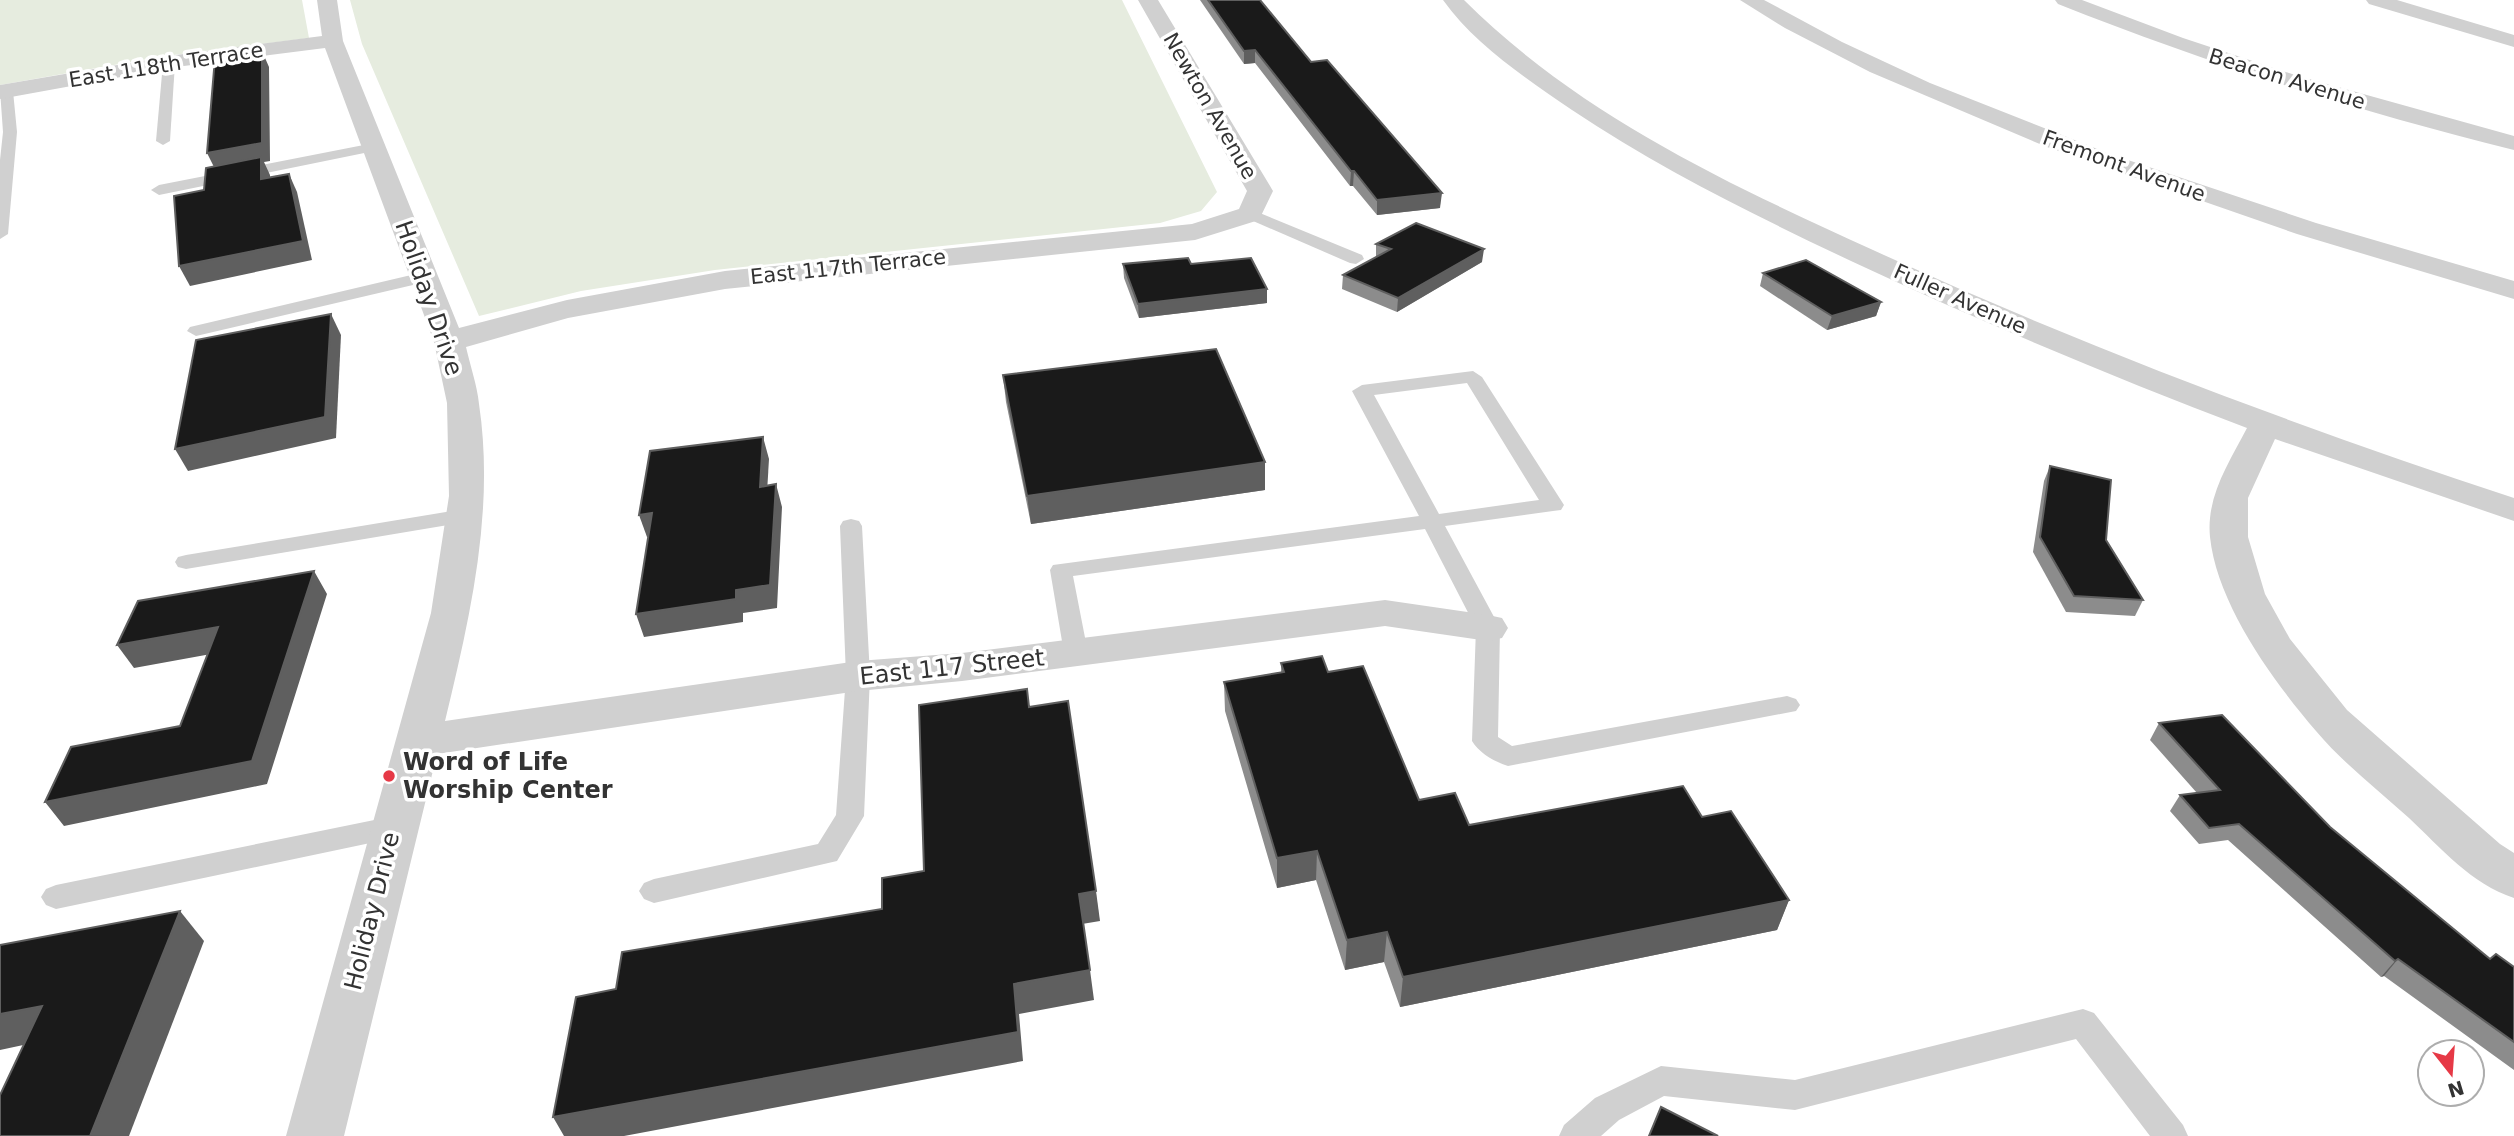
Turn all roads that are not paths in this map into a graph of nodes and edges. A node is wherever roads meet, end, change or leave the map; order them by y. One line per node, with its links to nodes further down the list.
1 (327, 0): 7 (street, Holiday Drive)
2 (1148, 0): 15 (street, Newton Avenue)
3 (1453, 0): 22 (street, Fuller Avenue)
4 (1750, 0): 19 (street, Fremont Avenue)
5 (2065, 0): 12 (street, Beacon Avenue)
6 (2376, 0): 8 (street)
7 (333, 41): 9 (street, East 118th Terrace); 13 (street, Holiday Drive)
8 (2514, 41)
9 (169, 62): 10 (street, East 118th Terrace); 11 (lane)
10 (3, 91): 16 (lane)
11 (163, 141)
12 (2514, 143)
13 (374, 147): 14 (lane); 18 (street, Holiday Drive)
14 (159, 190)
15 (1250, 214): 17 (lane); 21 (street, East 117th Terrace)
16 (0, 234)
17 (1356, 259)
18 (424, 277): 20 (lane); 21 (street, Holiday Drive)
19 (2514, 290)
20 (196, 331)
21 (450, 342): 24 (street, Holiday Drive)
22 (2266, 423): 23 (street, Fuller Avenue); 34 (street)
23 (2514, 510)
24 (464, 516): 27 (lane); 32 (street, Holiday Drive)
25 (1432, 521): 25 (lane); 28 (lane); 29 (lane)
26 (851, 526): 30 (lane)
27 (186, 562)
28 (1488, 628): 29 (street, East 117 Street); 31 (lane)
29 (1076, 653): 30 (street, East 117 Street)
30 (858, 677): 32 (street, East 117 Street); 35 (lane)
31 (1787, 705)
32 (416, 741): 33 (street, Holiday Drive)
33 (394, 827): 36 (lane); 37 (street, Holiday Drive)
34 (2514, 878)
35 (654, 891)
36 (55, 897)
37 (315, 1136)
38 (1576, 1136): 39 (lane)
39 (2171, 1136)

